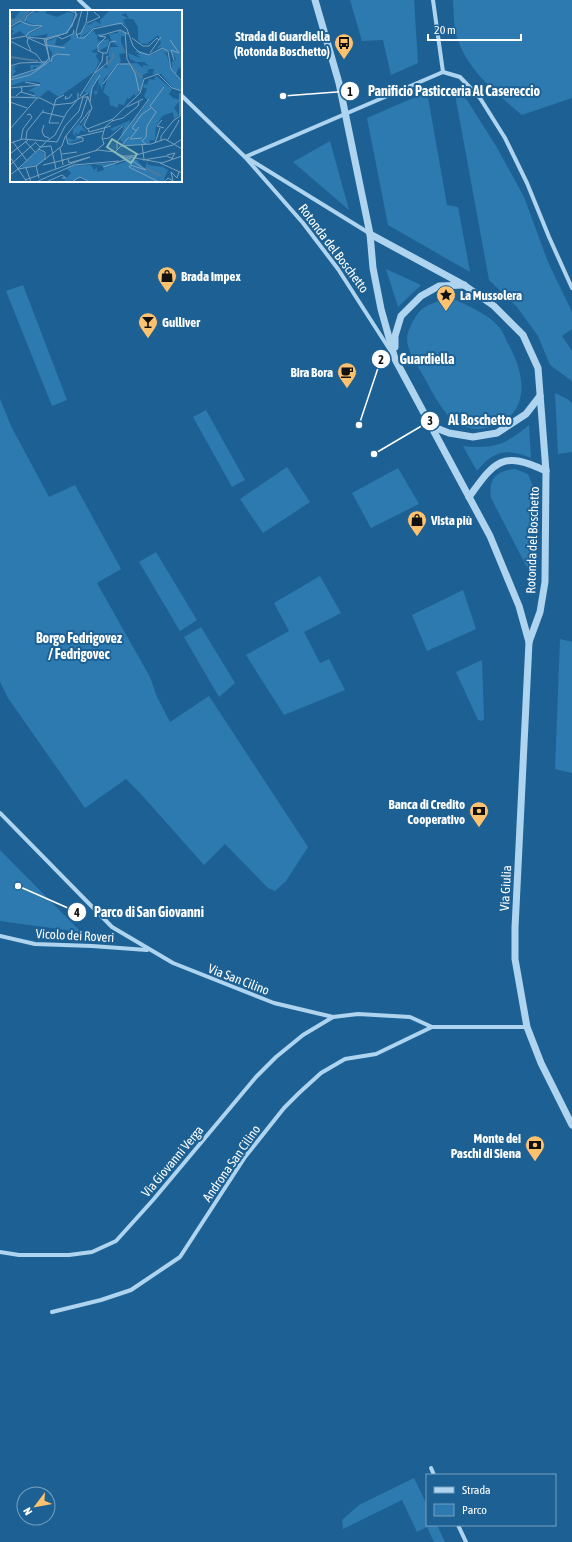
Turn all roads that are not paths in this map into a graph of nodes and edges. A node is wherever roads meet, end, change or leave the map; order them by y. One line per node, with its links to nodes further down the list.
1 (79, 0): 4 (street)
2 (315, 0): 7 (street, Rotonda del Boschetto)
3 (433, 0): 5 (street)
4 (90, 10)
5 (443, 72): 7 (street); 11 (street)
6 (182, 96): 8 (street)
7 (346, 113): 8 (street); 9 (street, Rotonda del Boschetto)
8 (245, 157): 9 (street, Rotonda del Boschetto); 12 (street, Rotonda del Boschetto)
9 (370, 234): 10 (street, Rotonda del Boschetto); 12 (street, Rotonda del Boschetto)
10 (464, 285): 12 (street); 13 (street, Rotonda del Boschetto)
11 (572, 288)
12 (396, 359): 14 (street, Rotonda del Boschetto)
13 (540, 396): 14 (street); 15 (street, Rotonda del Boschetto)
14 (431, 426): 16 (street, Rotonda del Boschetto)
15 (546, 471): 16 (street); 17 (street, Rotonda del Boschetto)
16 (469, 498): 17 (street, Rotonda del Boschetto)
17 (529, 642): 23 (street, Via Giulia)
18 (0, 813): 20 (street, Via San Cilino)
19 (0, 936): 20 (street, Vicolo dei Roveri)
20 (150, 950): 21 (street, Via San Cilino)
21 (333, 1017): 22 (street, Via San Cilino); 25 (street, Via Giovanni Verga)
22 (432, 1027): 23 (street, Via San Cilino); 26 (street, Androna San Cilino)
23 (527, 1027): 24 (street, Via Giulia)
24 (572, 1125)
25 (0, 1252)
26 (52, 1312)
27 (431, 1468): 28 (street)
28 (434, 1474)
29 (458, 1526): 30 (street)
30 (466, 1542)

